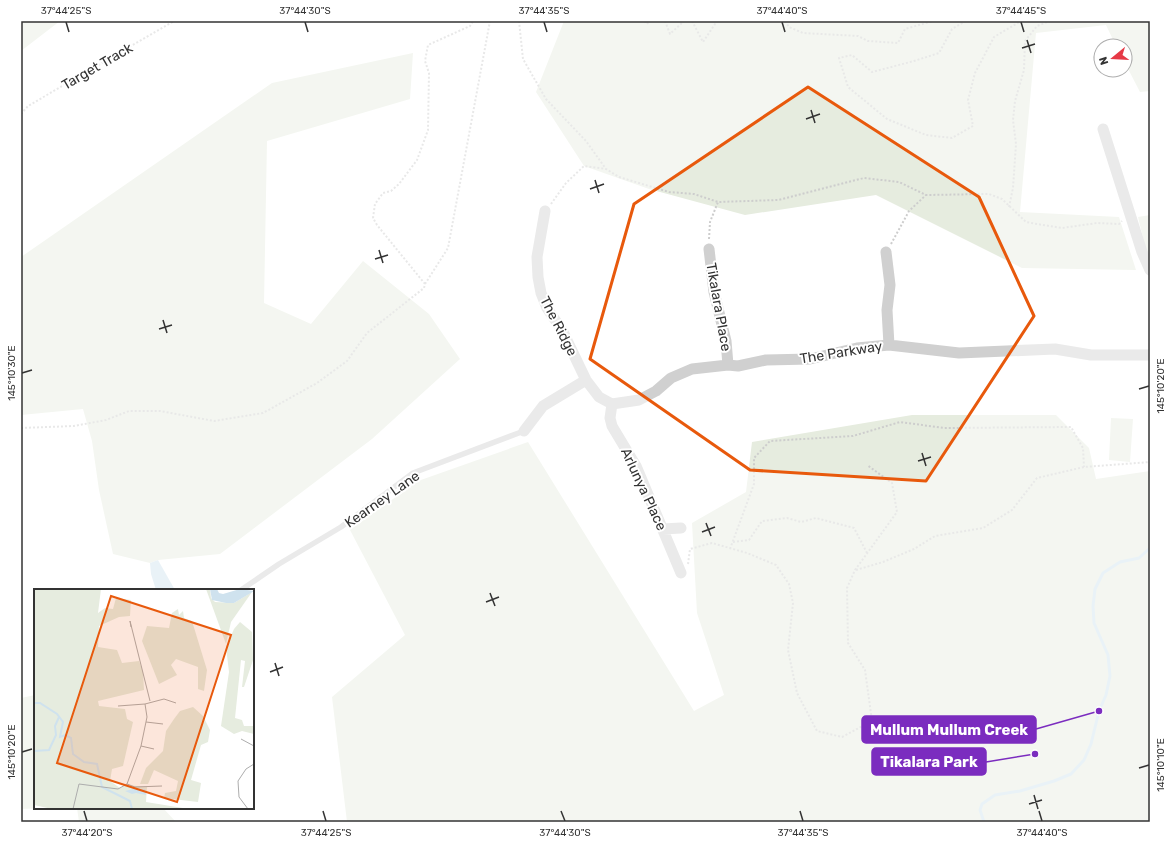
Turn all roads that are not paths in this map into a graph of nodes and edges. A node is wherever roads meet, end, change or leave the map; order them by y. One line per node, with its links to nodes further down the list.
1 (1103, 130): 5 (street)
2 (545, 211): 9 (street, The Ridge)
3 (709, 249): 8 (street, Tikalara Place)
4 (886, 252): 6 (street)
5 (1150, 270)
6 (889, 345): 7 (street, The Parkway); 8 (street, The Parkway)
7 (1150, 355)
8 (728, 365): 10 (street, The Parkway)
9 (586, 380): 10 (street, The Ridge); 11 (street, Kearney Lane)
10 (612, 404): 13 (street, Arlunya Place)
11 (524, 431): 15 (lane, Kearney Lane)
12 (681, 528): 13 (street)
13 (663, 529): 14 (street, Arlunya Place)
14 (681, 573)
15 (242, 589)

